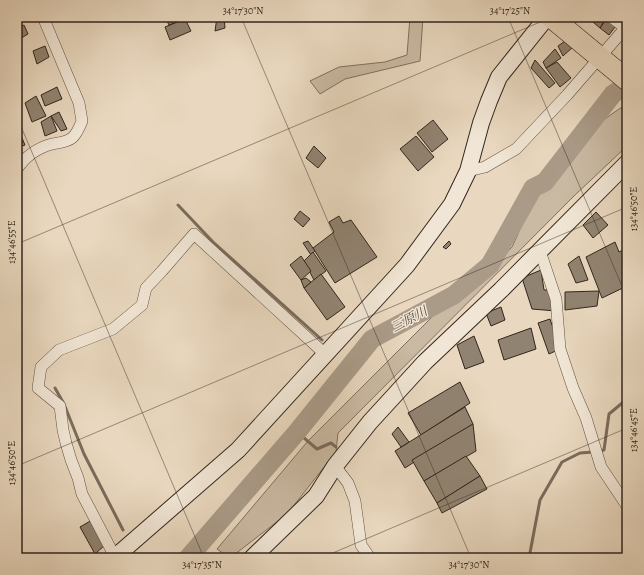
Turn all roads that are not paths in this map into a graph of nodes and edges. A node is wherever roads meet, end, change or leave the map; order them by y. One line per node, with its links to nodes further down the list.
1 (43, 17): 9 (street)
2 (546, 17): 10 (street)
3 (551, 17): 6 (highway)
4 (611, 17): 5 (street)
5 (626, 28): 6 (street)
6 (603, 59): 7 (highway); 10 (street)
7 (627, 80)
8 (627, 163): 11 (street)
9 (17, 169)
10 (468, 171): 12 (street)
11 (540, 251): 13 (street); 14 (street)
12 (325, 354): 15 (street); 15 (street)
13 (335, 466): 16 (street); 17 (street)
14 (627, 506)
15 (115, 558)
16 (252, 558)
17 (370, 558)

